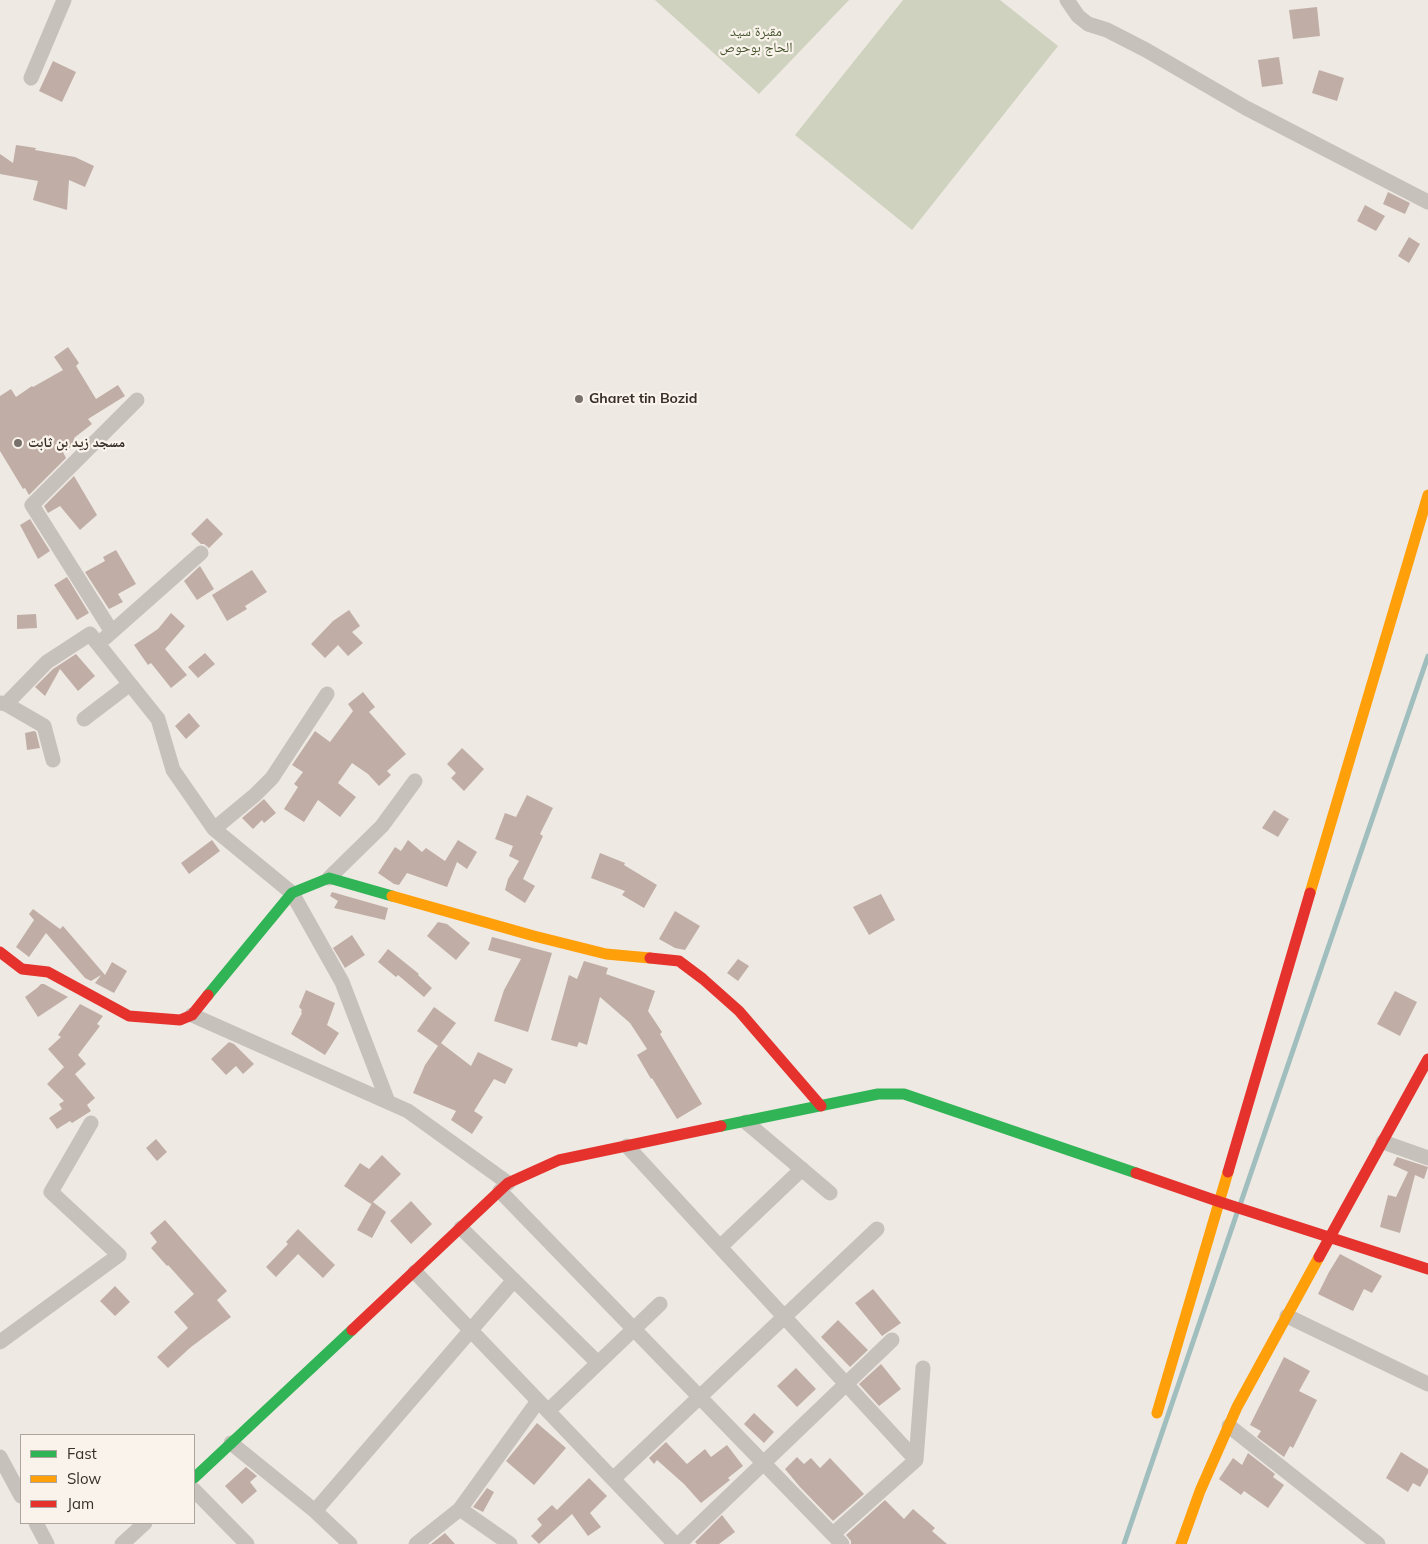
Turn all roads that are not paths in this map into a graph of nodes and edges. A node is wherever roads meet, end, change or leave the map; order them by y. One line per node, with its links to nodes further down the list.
1 (64, 0): 3 (street)
2 (1067, 0): 4 (street)
3 (31, 78)
4 (1428, 202)
5 (137, 400): 8 (street)
6 (1428, 496): 32 (street)
7 (201, 554): 8 (street)
8 (112, 632): 9 (street)
9 (98, 644): 10 (street); 12 (street)
10 (130, 684): 13 (street); 16 (street)
11 (327, 694): 16 (street)
12 (3, 703): 14 (street)
13 (84, 719)
14 (53, 760)
15 (415, 781): 17 (street)
16 (214, 829): 18 (street)
17 (329, 878): 18 (street); 23 (street)
18 (292, 893): 20 (street); 22 (street)
19 (0, 952): 20 (street)
20 (192, 1015): 22 (street)
21 (1428, 1059): 26 (street)
22 (388, 1102): 30 (street)
23 (821, 1106): 24 (street); 32 (street)
24 (746, 1122): 27 (street); 29 (street)
25 (91, 1123): 46 (street)
26 (1383, 1142): 28 (street); 35 (street)
27 (627, 1146): 30 (street); 36 (street)
28 (1428, 1158)
29 (802, 1169): 31 (street); 36 (street)
30 (504, 1187): 33 (street); 43 (street)
31 (830, 1193)
32 (1220, 1202): 35 (street); 53 (street)
33 (461, 1228): 38 (street); 39 (street)
34 (877, 1229): 42 (street)
35 (1330, 1237): 37 (street); 41 (street)
36 (720, 1248): 42 (street)
37 (1428, 1269)
38 (415, 1272): 44 (street); 55 (street)
39 (514, 1280): 44 (street); 47 (street)
40 (660, 1304): 43 (street)
41 (1287, 1316): 50 (street); 54 (street)
42 (784, 1317): 49 (street); 51 (street)
43 (634, 1329): 47 (street); 51 (street)
44 (470, 1330): 52 (street); 64 (street)
45 (892, 1340): 49 (street)
46 (0, 1342)
47 (598, 1363): 52 (street)
48 (923, 1368): 57 (street)
49 (846, 1384): 57 (street); 58 (street)
50 (1428, 1384)
51 (700, 1397): 58 (street); 60 (street)
52 (543, 1406): 60 (street); 63 (street)
53 (1157, 1414)
54 (1228, 1426): 76 (street); 77 (street)
55 (231, 1443): 59 (street); 64 (street)
56 (0, 1457): 62 (street)
57 (916, 1460): 67 (street)
58 (764, 1463): 67 (street); 75 (street)
59 (195, 1477)
60 (613, 1479): 74 (street)
61 (195, 1491): 70 (street)
62 (20, 1494)
63 (460, 1509): 72 (street); 73 (street)
64 (315, 1511): 71 (street)
65 (37, 1524): 68 (street)
66 (144, 1524): 69 (street)
67 (838, 1539)
68 (47, 1544)
69 (122, 1544)
70 (247, 1544)
71 (350, 1544)
72 (416, 1544)
73 (510, 1544)
74 (675, 1544)
75 (679, 1544)
76 (1181, 1544)
77 (1378, 1544)

